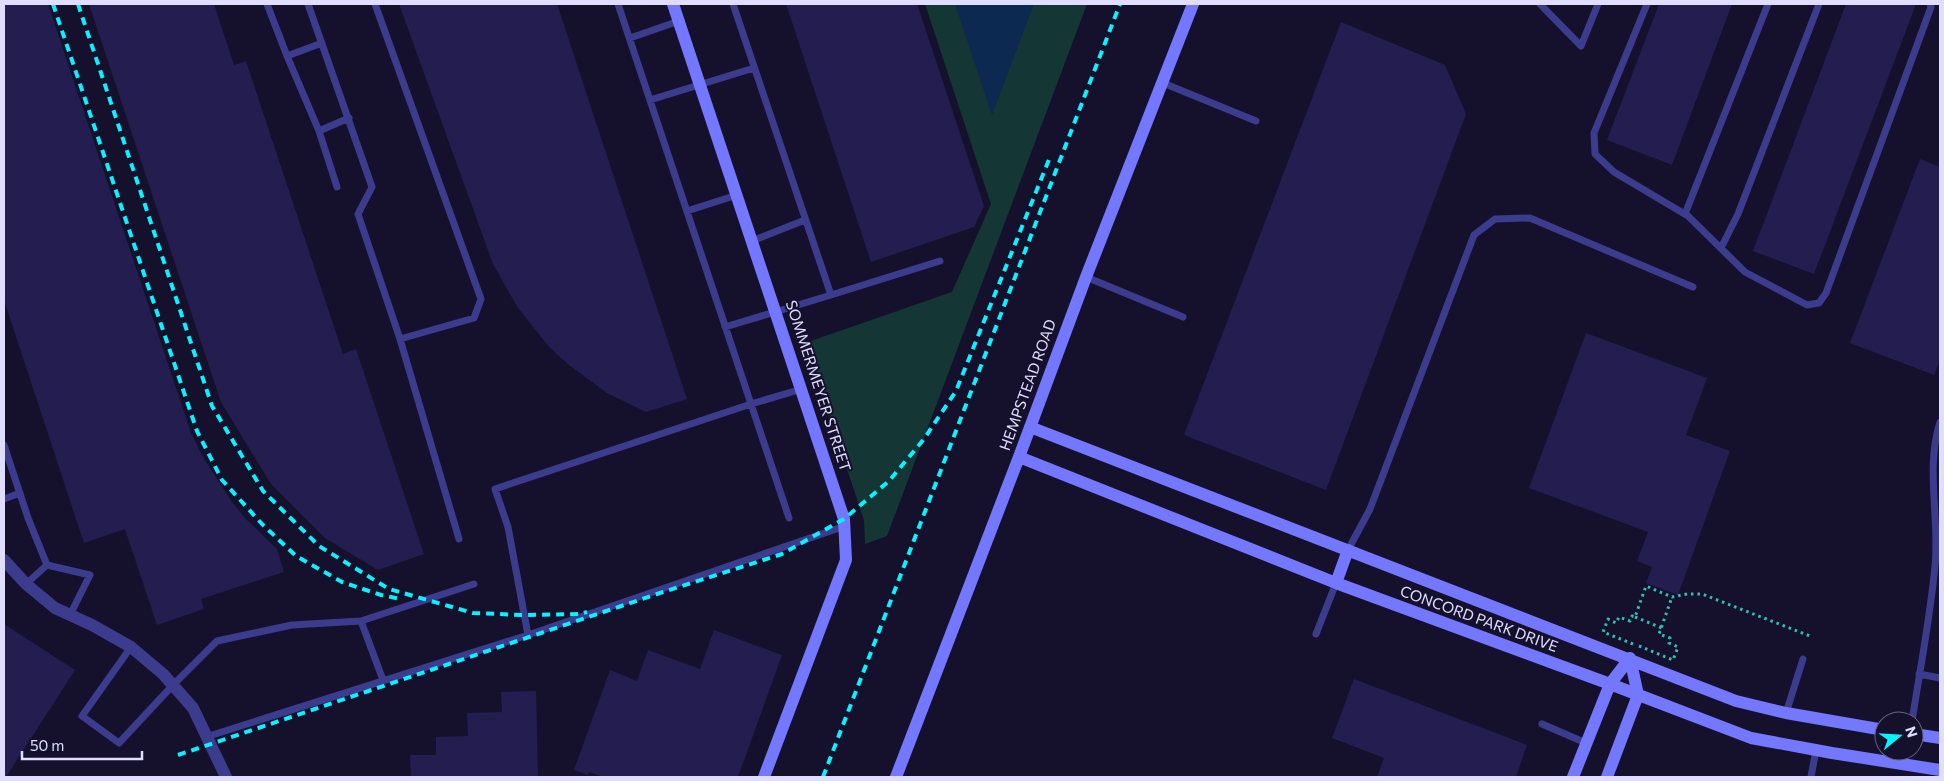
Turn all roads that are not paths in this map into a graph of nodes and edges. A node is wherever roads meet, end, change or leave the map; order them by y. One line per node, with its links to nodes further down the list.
1 (267, 4): 17 (lane)
2 (308, 4): 16 (lane)
3 (374, 4): 39 (lane)
4 (618, 4): 15 (lane)
5 (673, 4): 14 (street, SOMMERMEYER STREET)
6 (733, 4): 18 (lane)
7 (1193, 4): 19 (street, HEMPSTEAD ROAD)
8 (1540, 4): 9 (lane)
9 (1598, 4)
10 (1646, 4): 28 (lane)
11 (1768, 4): 28 (lane)
12 (1819, 4): 31 (lane)
13 (1930, 4): 31 (lane)
14 (679, 21): 15 (lane); 20 (street, SOMMERMEYER STREET)
15 (630, 38): 21 (lane)
16 (322, 44): 17 (lane); 22 (lane)
17 (287, 56): 24 (lane)
18 (754, 68): 20 (lane); 29 (lane)
19 (1163, 83): 23 (lane); 33 (street, HEMPSTEAD ROAD)
20 (701, 86): 21 (lane); 26 (street, SOMMERMEYER STREET)
21 (650, 100): 27 (lane)
22 (349, 118): 24 (lane); 39 (lane)
23 (1256, 121)
24 (319, 131): 25 (lane)
25 (337, 187)
26 (737, 195): 27 (lane); 30 (street, SOMMERMEYER STREET)
27 (687, 211): 38 (lane)
28 (1685, 214): 31 (lane)
29 (805, 220): 30 (lane); 35 (lane)
30 (752, 240): 36 (street, SOMMERMEYER STREET)
31 (1721, 248)
32 (940, 261): 35 (lane)
33 (1086, 277): 37 (lane); 43 (street, HEMPSTEAD ROAD)
34 (1693, 287): 51 (lane)
35 (831, 295): 36 (lane)
36 (776, 312): 38 (lane); 40 (street, SOMMERMEYER STREET)
37 (1183, 317)
38 (726, 327): 41 (lane)
39 (400, 339): 50 (lane)
40 (802, 388): 41 (lane); 49 (street, SOMMERMEYER STREET)
41 (751, 404): 48 (lane); 60 (lane)
42 (1940, 422): 64 (lane)
43 (1030, 427): 45 (street, HEMPSTEAD ROAD); 51 (street, CONCORD PARK DRIVE)
44 (4, 445): 46 (lane)
45 (1019, 458): 54 (street, CONCORD PARK DRIVE); 80 (street, HEMPSTEAD ROAD)
46 (20, 493): 47 (lane); 53 (lane)
47 (4, 499)
48 (789, 518)
49 (845, 526): 60 (lane); 82 (street, SOMMERMEYER STREET)
50 (459, 539)
51 (1348, 550): 54 (street); 62 (street, CONCORD PARK DRIVE)
52 (4, 560): 55 (street)
53 (47, 565): 55 (lane); 57 (lane)
54 (1336, 583): 59 (lane); 67 (street, CONCORD PARK DRIVE)
55 (26, 584): 57 (street)
56 (474, 584): 58 (lane)
57 (70, 615): 61 (street)
58 (361, 621): 66 (lane); 68 (lane)
59 (1316, 634)
60 (528, 635): 66 (lane)
61 (131, 647): 68 (street); 68 (lane)
62 (1630, 658): 67 (street); 69 (street); 71 (street, CONCORD PARK DRIVE)
63 (1803, 659): 71 (lane)
64 (1919, 674): 65 (lane); 70 (lane)
65 (1940, 678)
66 (383, 680): 75 (lane)
67 (1610, 684): 69 (street, CONCORD PARK DRIVE); 77 (street)
68 (173, 685): 75 (street)
69 (1638, 695): 78 (street, CONCORD PARK DRIVE); 84 (street)
70 (1913, 711)
71 (1786, 714): 73 (street, CONCORD PARK DRIVE)
72 (1542, 724): 77 (lane)
73 (1874, 728)
74 (1924, 736): 76 (street)
75 (206, 737): 81 (street)
76 (1940, 738)
77 (1586, 743): 83 (street)
78 (1816, 750): 79 (street, CONCORD PARK DRIVE); 85 (lane)
79 (1940, 770)
80 (900, 776)
81 (226, 777)
82 (764, 777)
83 (1573, 777)
84 (1607, 777)
85 (1811, 777)

